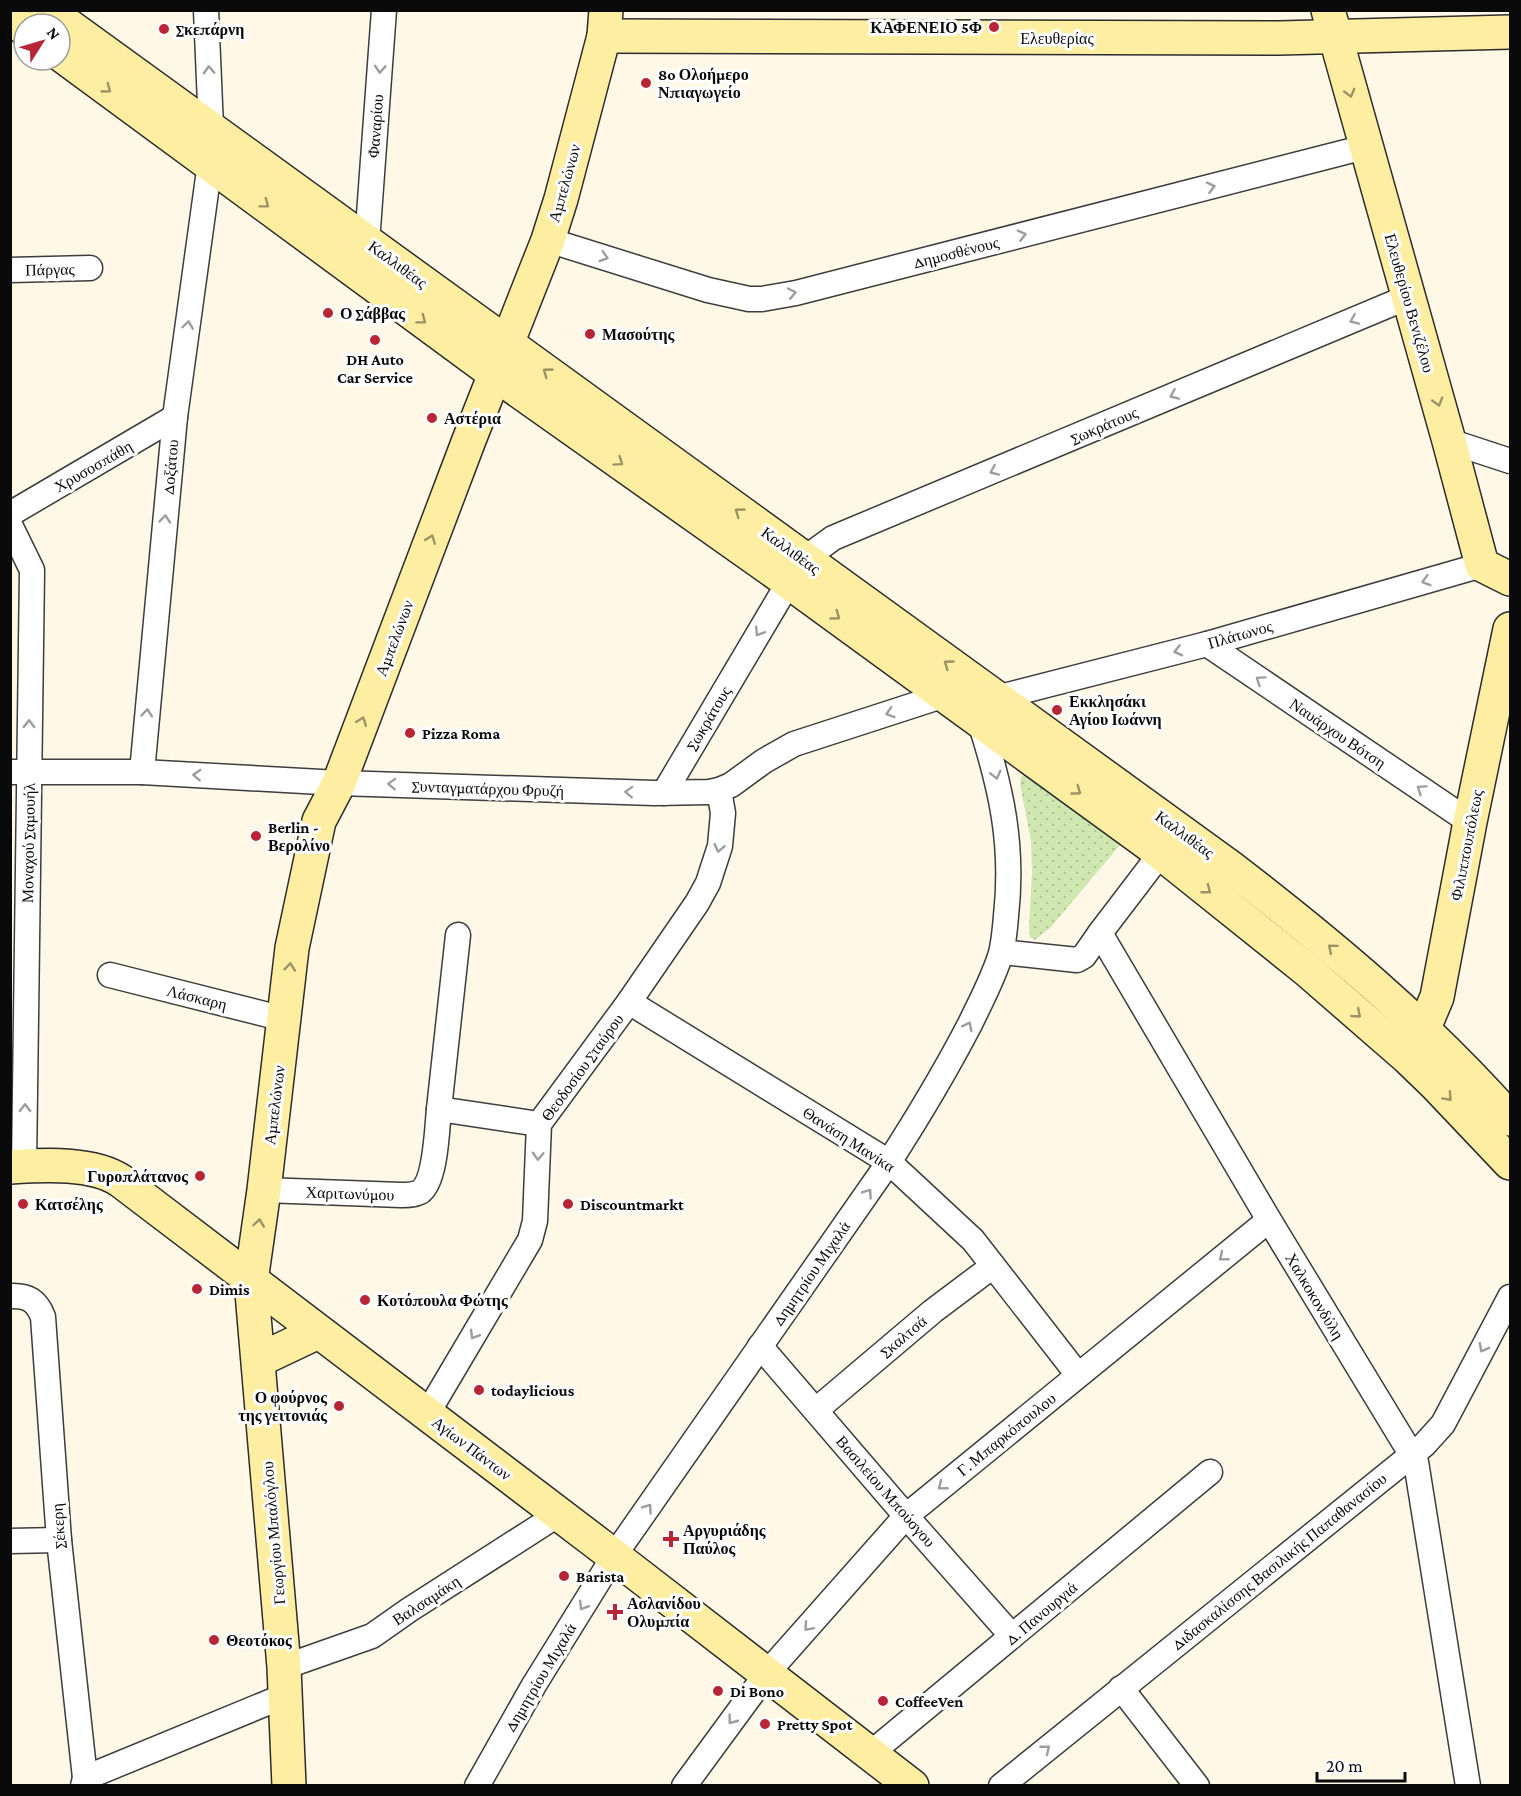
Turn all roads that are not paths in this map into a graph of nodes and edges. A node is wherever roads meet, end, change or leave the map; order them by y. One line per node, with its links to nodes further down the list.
1 (206, 10): 8 (street, one-way to 1)
2 (384, 10): 12 (street, Φαναρίου, one-way to 12)
3 (605, 23): 4 (street, Ελευθερίας); 11 (street, Αμπελώνων)
4 (1332, 24): 5 (street, Ελευθερίας); 9 (street, Ελευθερίου Βενιζέλου, one-way to 9)
5 (1510, 32)
6 (72, 52): 8 (street, Καλλιθέας)
7 (72, 63): 10 (street, Καλλιθέας, one-way to 10)
8 (211, 128): 12 (street, Καλλιθέας)
9 (1365, 147): 11 (street, Δημοσθένους, one-way to 9); 15 (street, Ελευθερίου Βενιζέλου)
10 (210, 163): 17 (street, Καλλιθέας, one-way to 17); 18 (street, Δοξάτου, one-way to 10)
11 (548, 240): 16 (street, Αμπελώνων)
12 (367, 242): 16 (street, Καλλιθέας)
13 (90, 268): 14 (street, Πάργας)
14 (10, 270)
15 (1408, 297): 19 (street, Ελευθερίου Βενιζέλου, one-way to 19); 23 (street, Σωκράτους, one-way to 23)
16 (507, 344): 17 (street, Αμπελώνων); 23 (street, Καλλιθέας, one-way to 16)
17 (495, 374): 23 (street, Καλλιθέας, one-way to 23); 31 (street, Αμπελώνων, one-way to 17)
18 (175, 417): 21 (street, Χρυσοσπάθη); 30 (street, Δοξάτου, one-way to 18)
19 (1449, 441): 20 (street); 24 (street, Ελευθερίου Βενιζέλου)
20 (1510, 461)
21 (10, 514)
22 (10, 525): 29 (street, Μοναχού Σαμουήλ, one-way to 22)
23 (796, 570): 27 (street, Καλλιθέας, one-way to 27); 28 (street, Καλλιθέας, one-way to 23); 33 (street, Σωκράτους, one-way to 33)
24 (1496, 572): 26 (street, Πλάτωνος, one-way to 26)
25 (1510, 629): 34 (street, Φιλιππουπόλεως)
26 (1207, 644): 28 (street, Πλάτωνος, one-way to 28); 34 (street, Ναυάρχου Βότση, one-way to 26)
27 (945, 695): 28 (street, Καλλιθέας); 32 (street, Συνταγματάρχου Φρυζή, one-way to 32)
28 (987, 709): 35 (street, Καλλιθέας, one-way to 35); 38 (street, Δημητρίου Μιχαλά, one-way to 38); 42 (street, Καλλιθέας, one-way to 28)
29 (19, 771): 30 (street, Συνταγματάρχου Φρυζή); 49 (street, Μοναχού Σαμουήλ, one-way to 29)
30 (142, 772): 31 (street, Συνταγματάρχου Φρυζή, one-way to 30)
31 (339, 783): 33 (street, Συνταγματάρχου Φρυζή, one-way to 31); 41 (street, Αμπελώνων, one-way to 31)
32 (719, 790): 33 (street, Συνταγματάρχου Φρυζή); 40 (street, Θεοδοσίου Σταύρου, one-way to 40)
33 (664, 793)
34 (1470, 822): 42 (street, Φιλιππουπόλεως)
35 (1161, 853): 36 (street); 43 (street, Καλλιθέας, one-way to 43)
36 (1100, 933): 38 (street); 51 (street, Χαλκοκονδύλη)
37 (458, 935): 44 (street, Χαριτωνύμου)
38 (1002, 952): 47 (street, Δημητρίου Μιχαλά, one-way to 38)
39 (110, 975): 41 (street, Λάσκαρη)
40 (629, 1002): 46 (street, Θεοδοσίου Σταύρου); 47 (street, Θανάση Μανίκα)
41 (285, 1019): 50 (street, Αμπελώνων)
42 (1424, 1028): 43 (street, Φιλιππουπόλεως); 45 (street, Καλλιθέας)
43 (1407, 1057): 48 (street, Καλλιθέας, one-way to 48)
44 (440, 1109): 46 (street); 50 (street, Χαριτωνύμου)
45 (1510, 1119)
46 (540, 1124): 61 (street, Θεοδοσίου Σταύρου, one-way to 61)
47 (890, 1162): 52 (street, Θανάση Μανίκα); 57 (street, Δημητρίου Μιχαλά, one-way to 47)
48 (1510, 1163)
49 (17, 1167): 53 (street, Αγίων Πάντων)
50 (264, 1190): 53 (street, Αμπελώνων, one-way to 50)
51 (1269, 1220): 59 (street, Γ. Μπαρκόπουλου, one-way to 59); 62 (street, Χαλκοκονδύλη)
52 (993, 1266): 59 (street, Θανάση Μανίκα); 60 (street, Σκαλτσά)
53 (251, 1281): 56 (street, Αγίων Πάντων); 58 (street, Γεωργίου Μπαλόγλου)
54 (10, 1296): 66 (street, Σέκερη)
55 (1510, 1296): 62 (street, Διδασκαλίσσης Βασιλικής Παπαθανασίου, one-way to 62)
56 (318, 1332): 58 (street); 61 (street, Αγίων Πάντων)
57 (760, 1346): 60 (street, Βασιλείου Μπούσγου); 68 (street, Δημητρίου Μιχαλά, one-way to 57)
58 (259, 1360): 71 (street, Γεωργίου Μπαλόγλου)
59 (1078, 1375): 65 (street, Γ. Μπαρκόπουλου, one-way to 65)
60 (816, 1410): 65 (street, Βασιλείου Μπούσγου)
61 (427, 1414): 64 (street, Αγίων Πάντων)
62 (1412, 1455): 72 (street, Διδασκαλίσσης Βασιλικής Παπαθανασίου); 81 (street, Χαλκοκονδύλη)
63 (1210, 1472): 69 (street, Δ. Πανουργιά)
64 (559, 1514): 68 (street, Αγίων Πάντων); 71 (street, Βαλσαμάκη)
65 (906, 1516): 69 (street, Βασιλείου Μπούσγου); 70 (street, Γ. Μπαρκόπουλου, one-way to 70)
66 (59, 1540): 67 (street); 74 (street, Σέκερη)
67 (10, 1541)
68 (614, 1556): 70 (street, Αγίων Πάντων); 76 (street, Δημητρίου Μιχαλά, one-way to 76)
69 (1012, 1636): 73 (street, Δ. Πανουργιά)
70 (767, 1673): 73 (street, Αγίων Πάντων); 77 (street, Γ. Μπαρκόπουλου, one-way to 77)
71 (284, 1682): 74 (street, Σέκερη); 75 (street, Γεωργίου Μπαλόγλου)
72 (1121, 1688): 79 (street, Διδασκαλίσσης Βασιλικής Παπαθανασίου, one-way to 72); 80 (street)
73 (871, 1753): 78 (street, Αγίων Πάντων)
74 (83, 1782)
75 (289, 1785)
76 (477, 1785)
77 (684, 1785)
78 (912, 1785)
79 (1001, 1785)
80 (1197, 1785)
81 (1468, 1785)

